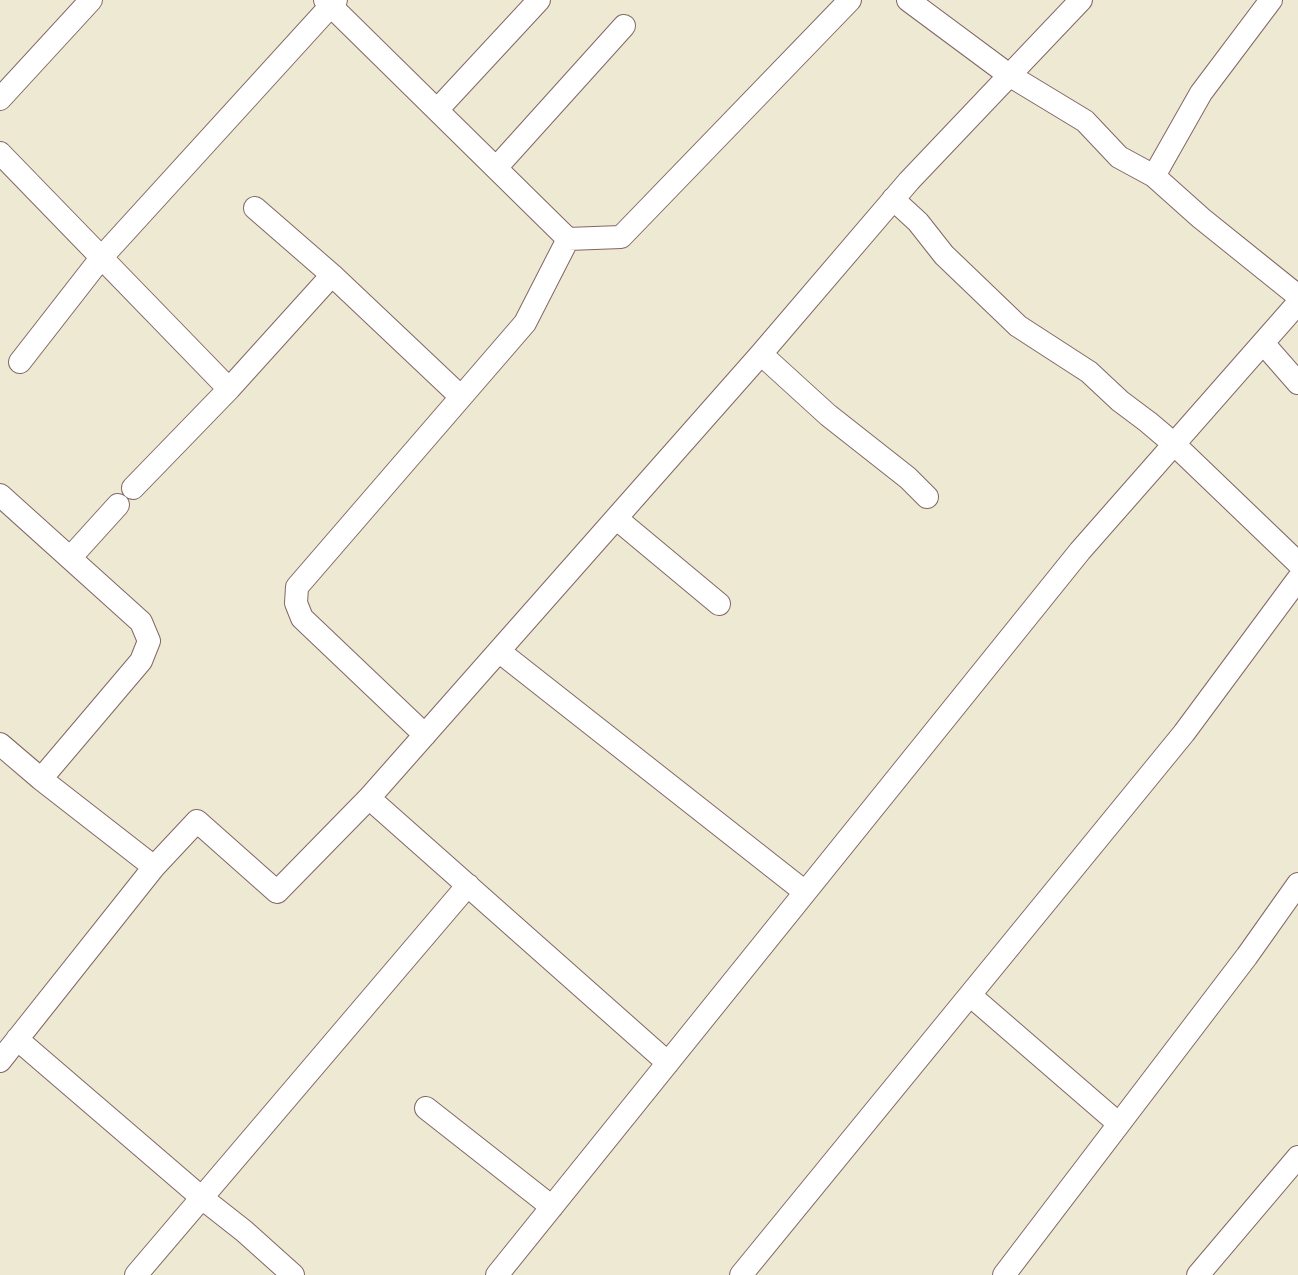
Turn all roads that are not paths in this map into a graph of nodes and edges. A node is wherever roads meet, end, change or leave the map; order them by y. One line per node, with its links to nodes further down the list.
1 (91, 0): 10 (street)
2 (539, 0): 11 (street)
3 (850, 0): 17 (street)
4 (908, 0): 9 (street)
5 (1081, 0): 9 (street)
6 (1271, 0): 14 (street)
7 (331, 2): 11 (street); 18 (street)
8 (624, 26): 13 (street)
9 (1009, 75): 14 (street); 15 (street)
10 (0, 100)
11 (437, 110): 13 (street)
12 (1, 156): 18 (street)
13 (496, 168): 17 (street)
14 (1154, 176): 20 (street)
15 (893, 199): 23 (street); 28 (street)
16 (255, 208): 19 (street)
17 (568, 239): 27 (street)
18 (101, 258): 24 (street); 26 (street)
19 (332, 275): 26 (street); 27 (street)
20 (1298, 296)
21 (1298, 303): 22 (street)
22 (1263, 343): 25 (street); 28 (street)
23 (761, 354): 31 (street); 33 (street)
24 (20, 362)
25 (1298, 383)
26 (228, 389): 29 (street)
27 (460, 396): 39 (street)
28 (1174, 444): 35 (street); 46 (street)
29 (133, 488)
30 (0, 495): 34 (street)
31 (927, 498)
32 (118, 505): 34 (street)
33 (617, 518): 37 (street); 38 (street)
34 (70, 558): 41 (street)
35 (1298, 563)
36 (1298, 579): 47 (street)
37 (719, 604)
38 (500, 652): 39 (street); 46 (street)
39 (425, 735): 42 (street)
40 (1, 748): 41 (street)
41 (41, 779): 43 (street)
42 (369, 798): 43 (street); 45 (street)
43 (154, 867): 48 (street)
44 (1298, 884): 52 (street)
45 (468, 885): 50 (street); 54 (street)
46 (805, 892): 50 (street)
47 (971, 996): 52 (street); 59 (street)
48 (17, 1039): 49 (street); 54 (street)
49 (0, 1061)
50 (668, 1063): 55 (street)
51 (426, 1108): 55 (street)
52 (1119, 1124): 60 (street)
53 (1298, 1157): 61 (street)
54 (202, 1198): 56 (street); 57 (street)
55 (552, 1207): 58 (street)
56 (136, 1275)
57 (293, 1275)
58 (497, 1275)
59 (741, 1275)
60 (1004, 1275)
61 (1198, 1275)

